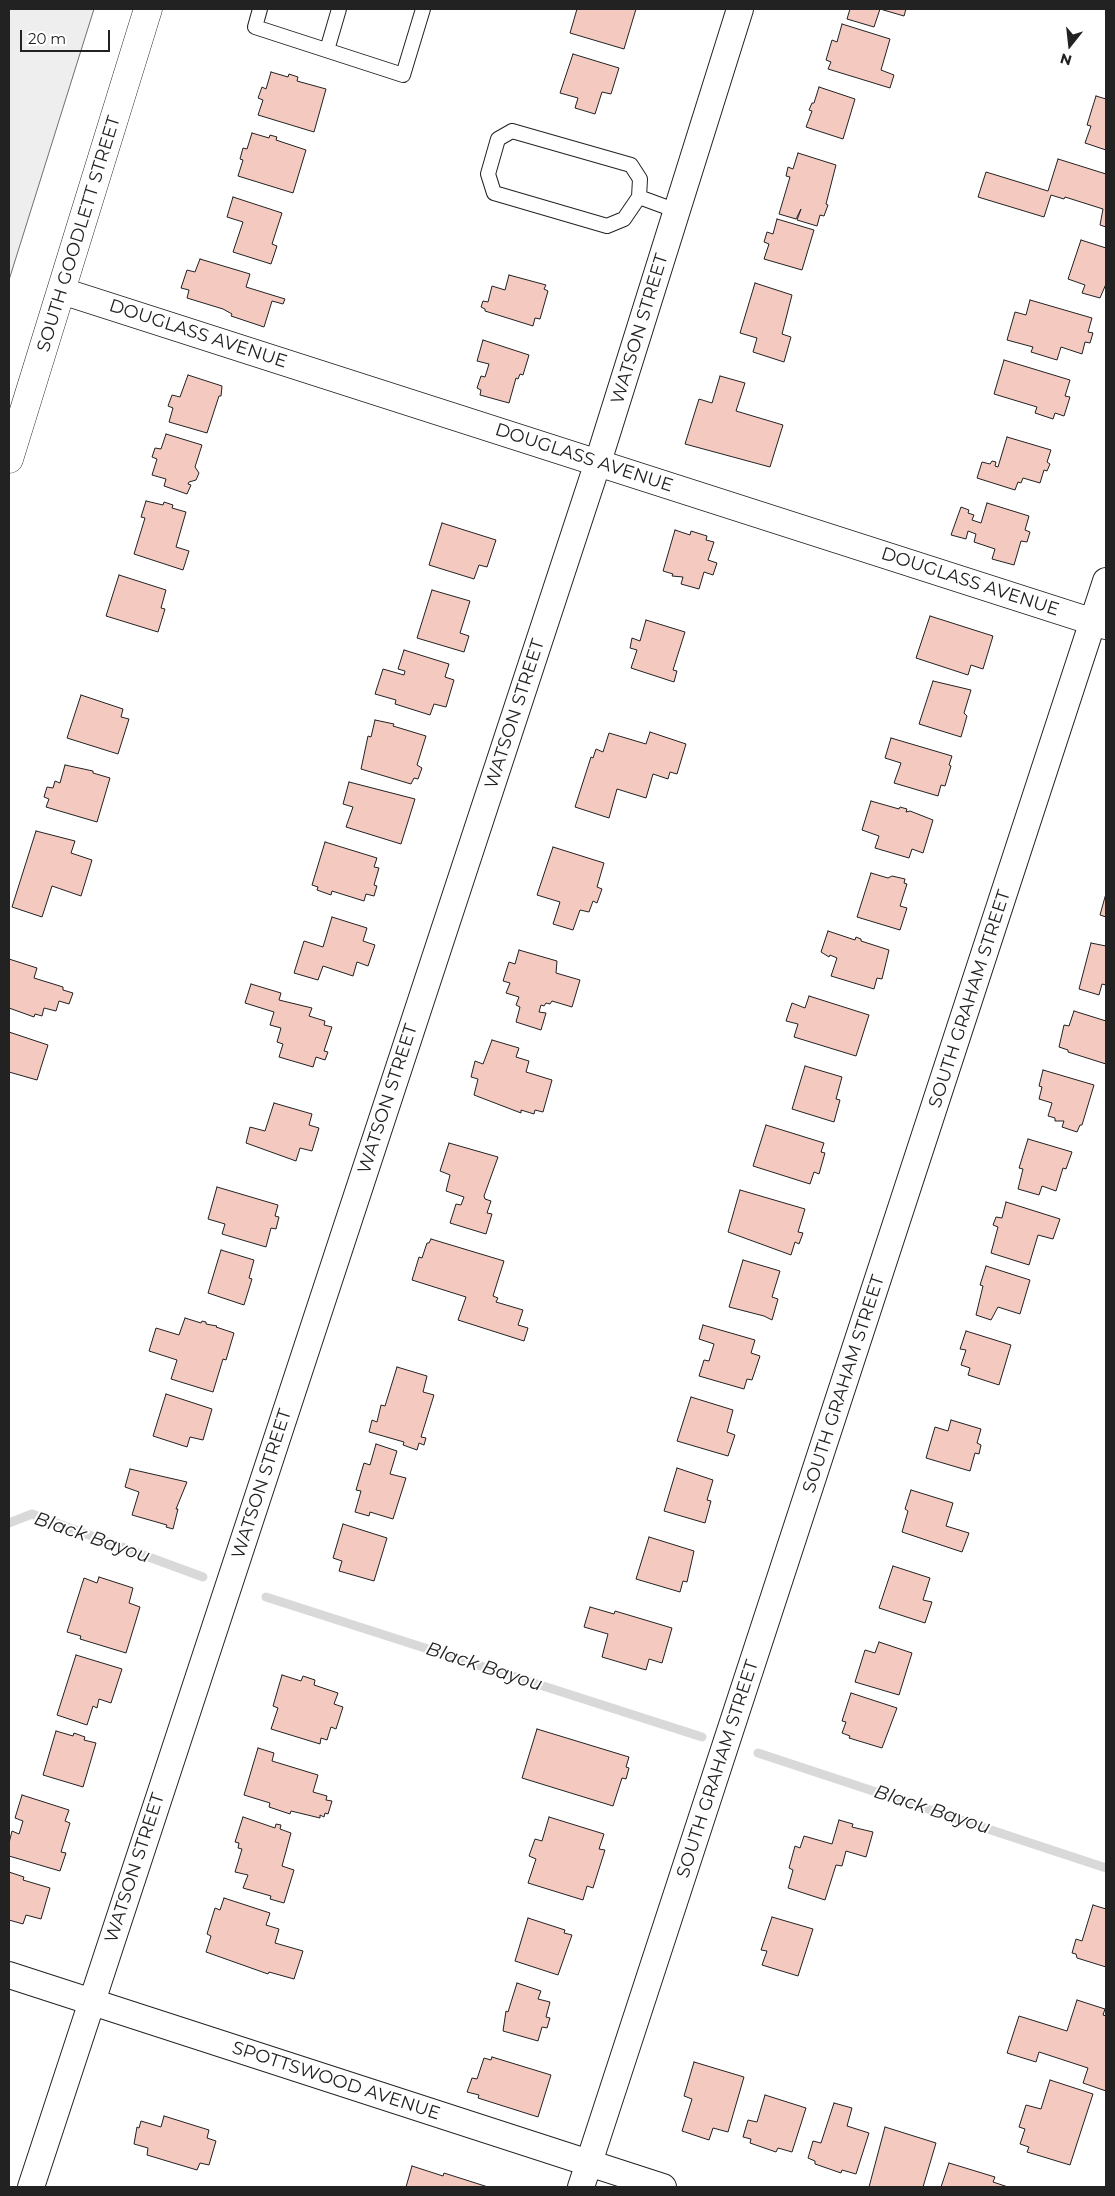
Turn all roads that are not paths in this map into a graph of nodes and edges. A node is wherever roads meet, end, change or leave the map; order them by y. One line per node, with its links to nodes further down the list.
1 (148, 9): 9 (main road, SOUTH GOODLETT STREET)
2 (260, 9): 6 (lane)
3 (339, 9): 6 (lane)
4 (424, 9): 6 (lane)
5 (740, 9): 8 (street, WATSON STREET)
6 (327, 50)
7 (639, 197): 7 (lane); 8 (lane)
8 (677, 211): 11 (street, WATSON STREET)
9 (62, 291): 10 (main road, SOUTH GOODLETT STREET); 11 (street, DOUGLASS AVENUE)
10 (9, 459)
11 (598, 462): 13 (street, DOUGLASS AVENUE); 15 (street, WATSON STREET)
12 (1106, 581): 13 (street, SOUTH GRAHAM STREET)
13 (1100, 624): 16 (street, SOUTH GRAHAM STREET)
14 (9, 1975): 15 (street, SPOTTSWOOD AVENUE)
15 (91, 2001): 16 (street, SPOTTSWOOD AVENUE); 17 (street, WATSON STREET)
16 (585, 2175): 18 (street, SPOTTSWOOD AVENUE)
17 (31, 2187)
18 (663, 2187)

